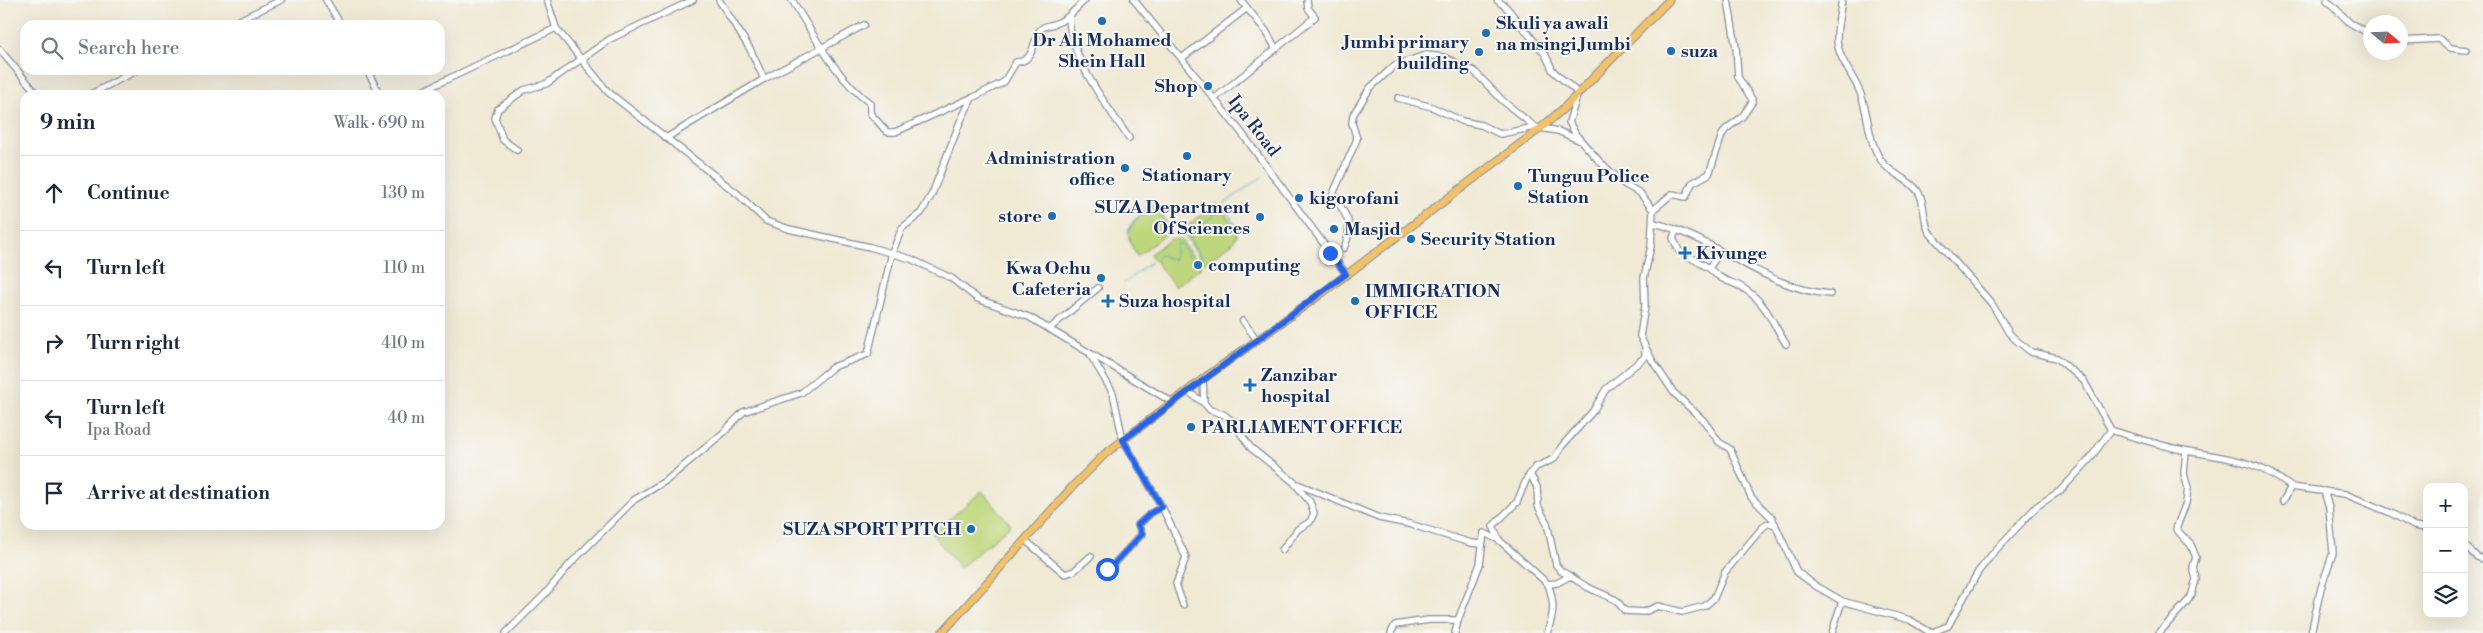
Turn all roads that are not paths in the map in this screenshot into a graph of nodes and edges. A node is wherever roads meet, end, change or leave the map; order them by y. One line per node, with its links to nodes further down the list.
1 (281, 0): 18 (street)
2 (326, 0): 19 (street)
3 (547, 0): 21 (street)
4 (693, 0): 29 (street)
5 (719, 0): 34 (street)
6 (792, 0): 25 (street)
7 (1085, 0): 17 (street)
8 (1134, 0): 28 (street, Ipa Road)
9 (1241, 0): 16 (street)
10 (1307, 0): 24 (street)
11 (1497, 0): 39 (street)
12 (1669, 0): 39 (main road)
13 (1728, 0): 48 (street)
14 (1842, 0): 68 (street)
15 (2327, 0): 22 (street)
16 (1247, 8): 24 (street); 28 (street)
17 (1069, 17): 40 (street); 45 (street)
18 (239, 20)
19 (337, 20)
20 (864, 25): 25 (street)
21 (556, 28): 29 (street); 38 (street)
22 (2363, 30)
23 (2408, 41): 27 (street)
24 (1275, 47): 42 (street)
25 (821, 48): 34 (street); 40 (street)
26 (0, 50): 30 (street)
27 (2466, 50)
28 (1182, 58): 42 (street, Ipa Road)
29 (581, 60): 44 (street); 47 (street)
30 (20, 74)
31 (21, 75): 35 (street)
32 (128, 75): 36 (street)
33 (370, 75): 37 (street)
34 (764, 79): 44 (street)
35 (34, 90)
36 (99, 90)
37 (377, 90)
38 (425, 90)
39 (1578, 93): 43 (main road); 46 (street)
40 (972, 98): 53 (street)
41 (1398, 98): 43 (street)
42 (1214, 99): 55 (street, Ipa Road)
43 (1538, 127): 46 (street); 51 (street); 55 (main road)
44 (666, 138): 53 (street)
45 (1129, 138)
46 (1586, 144): 48 (street)
47 (517, 150)
48 (1653, 210): 49 (street)
49 (1654, 223): 50 (street); 61 (street)
50 (1676, 231): 52 (street); 54 (street)
51 (1344, 248)
52 (1720, 252): 54 (street); 57 (street)
53 (892, 253): 59 (street); 94 (street)
54 (1709, 268): 62 (street)
55 (1346, 274): 60 (main road)
56 (1098, 288): 59 (street)
57 (1830, 294)
58 (1243, 321): 60 (street)
59 (1049, 329): 63 (street)
60 (1257, 340): 64 (main road)
61 (1644, 342): 71 (street); 77 (street)
62 (1786, 344)
63 (1089, 354): 66 (street); 69 (street)
64 (1203, 379): 65 (main road); 67 (street)
65 (1187, 391): 66 (main road); 67 (street)
66 (1172, 402): 69 (main road)
67 (1204, 404): 72 (street)
68 (2111, 430): 70 (street); 92 (street)
69 (1123, 440): 76 (street); 80 (main road)
70 (2186, 450): 73 (street); 100 (street)
71 (1530, 474): 81 (street); 87 (street)
72 (1295, 483): 79 (street); 83 (street)
73 (2290, 487): 74 (street); 75 (street)
74 (2324, 490): 78 (street); 101 (street)
75 (2283, 501)
76 (1162, 507): 86 (street); 90 (street)
77 (1775, 524): 87 (street); 89 (street)
78 (2423, 527)
79 (1484, 533): 81 (street); 91 (street)
80 (1025, 540): 84 (street); 93 (main road)
81 (1499, 540): 88 (street)
82 (2468, 548): 85 (street)
83 (1282, 550)
84 (1091, 556)
85 (2483, 559)
86 (1104, 570)
87 (1570, 576): 88 (street)
88 (1548, 584): 97 (street)
89 (1842, 601): 98 (street); 99 (street)
90 (1183, 605)
91 (1458, 620): 95 (street); 96 (street)
92 (1948, 630): 99 (street)
93 (943, 632)
94 (506, 633)
95 (1391, 633)
96 (1455, 633)
97 (1547, 633)
98 (1832, 633)
99 (1930, 633)
100 (2159, 633)
101 (2311, 633)

